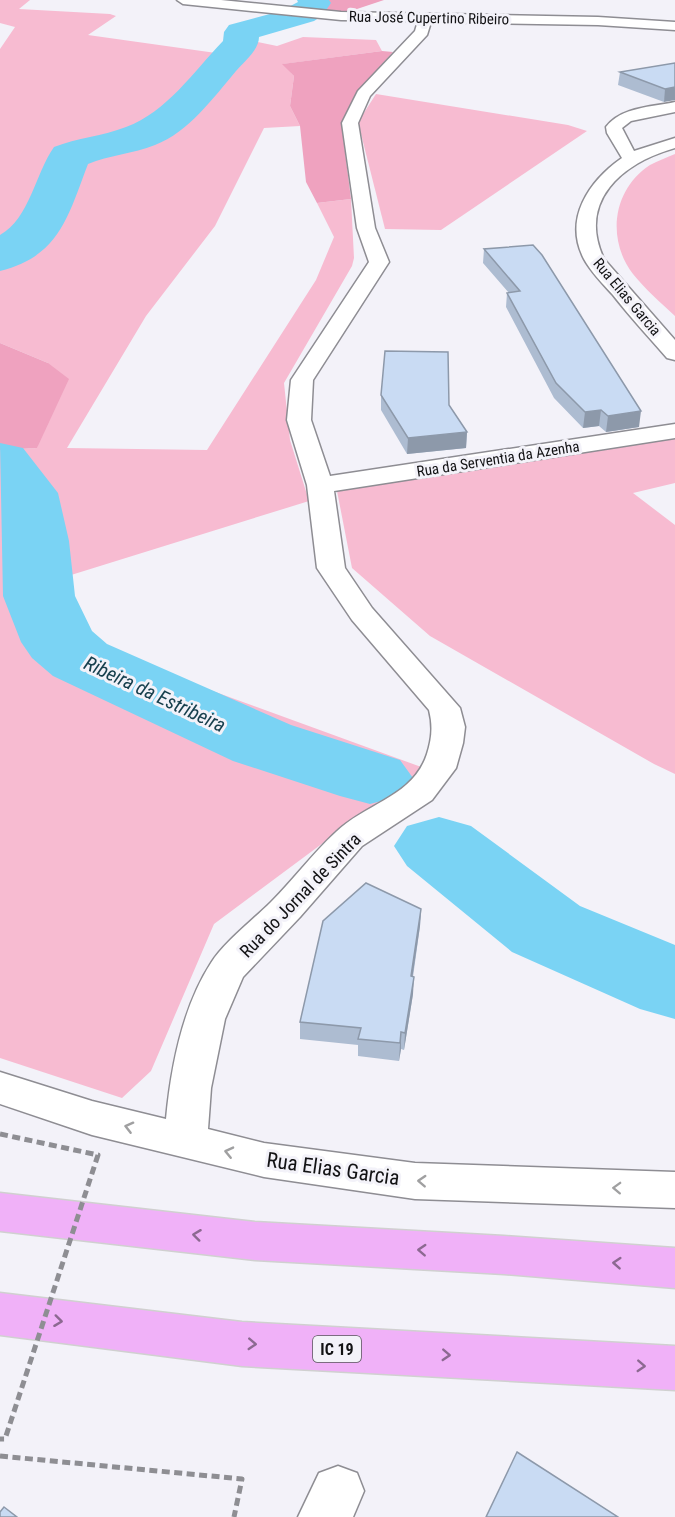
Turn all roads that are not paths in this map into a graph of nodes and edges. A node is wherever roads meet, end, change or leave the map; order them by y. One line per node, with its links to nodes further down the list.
1 (183, 0): 2 (street, Rua José Cupertino Ribeiro)
2 (425, 19): 3 (street, Rua José Cupertino Ribeiro); 9 (street, Rua do Jornal de Sintra)
3 (675, 26)
4 (675, 107): 6 (street)
5 (675, 143): 6 (street, Rua Elias Garcia)
6 (631, 159): 7 (street, Rua Elias Garcia)
7 (675, 353)
8 (675, 431): 9 (street, Rua da Serventia da Azenha)
9 (320, 485): 11 (street, Rua do Jornal de Sintra)
10 (0, 1088): 11 (street, Rua Elias Garcia, one-way to 10)
11 (186, 1142): 12 (street, Rua Elias Garcia, one-way to 11)
12 (675, 1190)
13 (0, 1212): 14 (highway, one-way to 13)
14 (675, 1268)
15 (0, 1314): 16 (highway, IC 19, one-way to 16)
16 (675, 1368)

